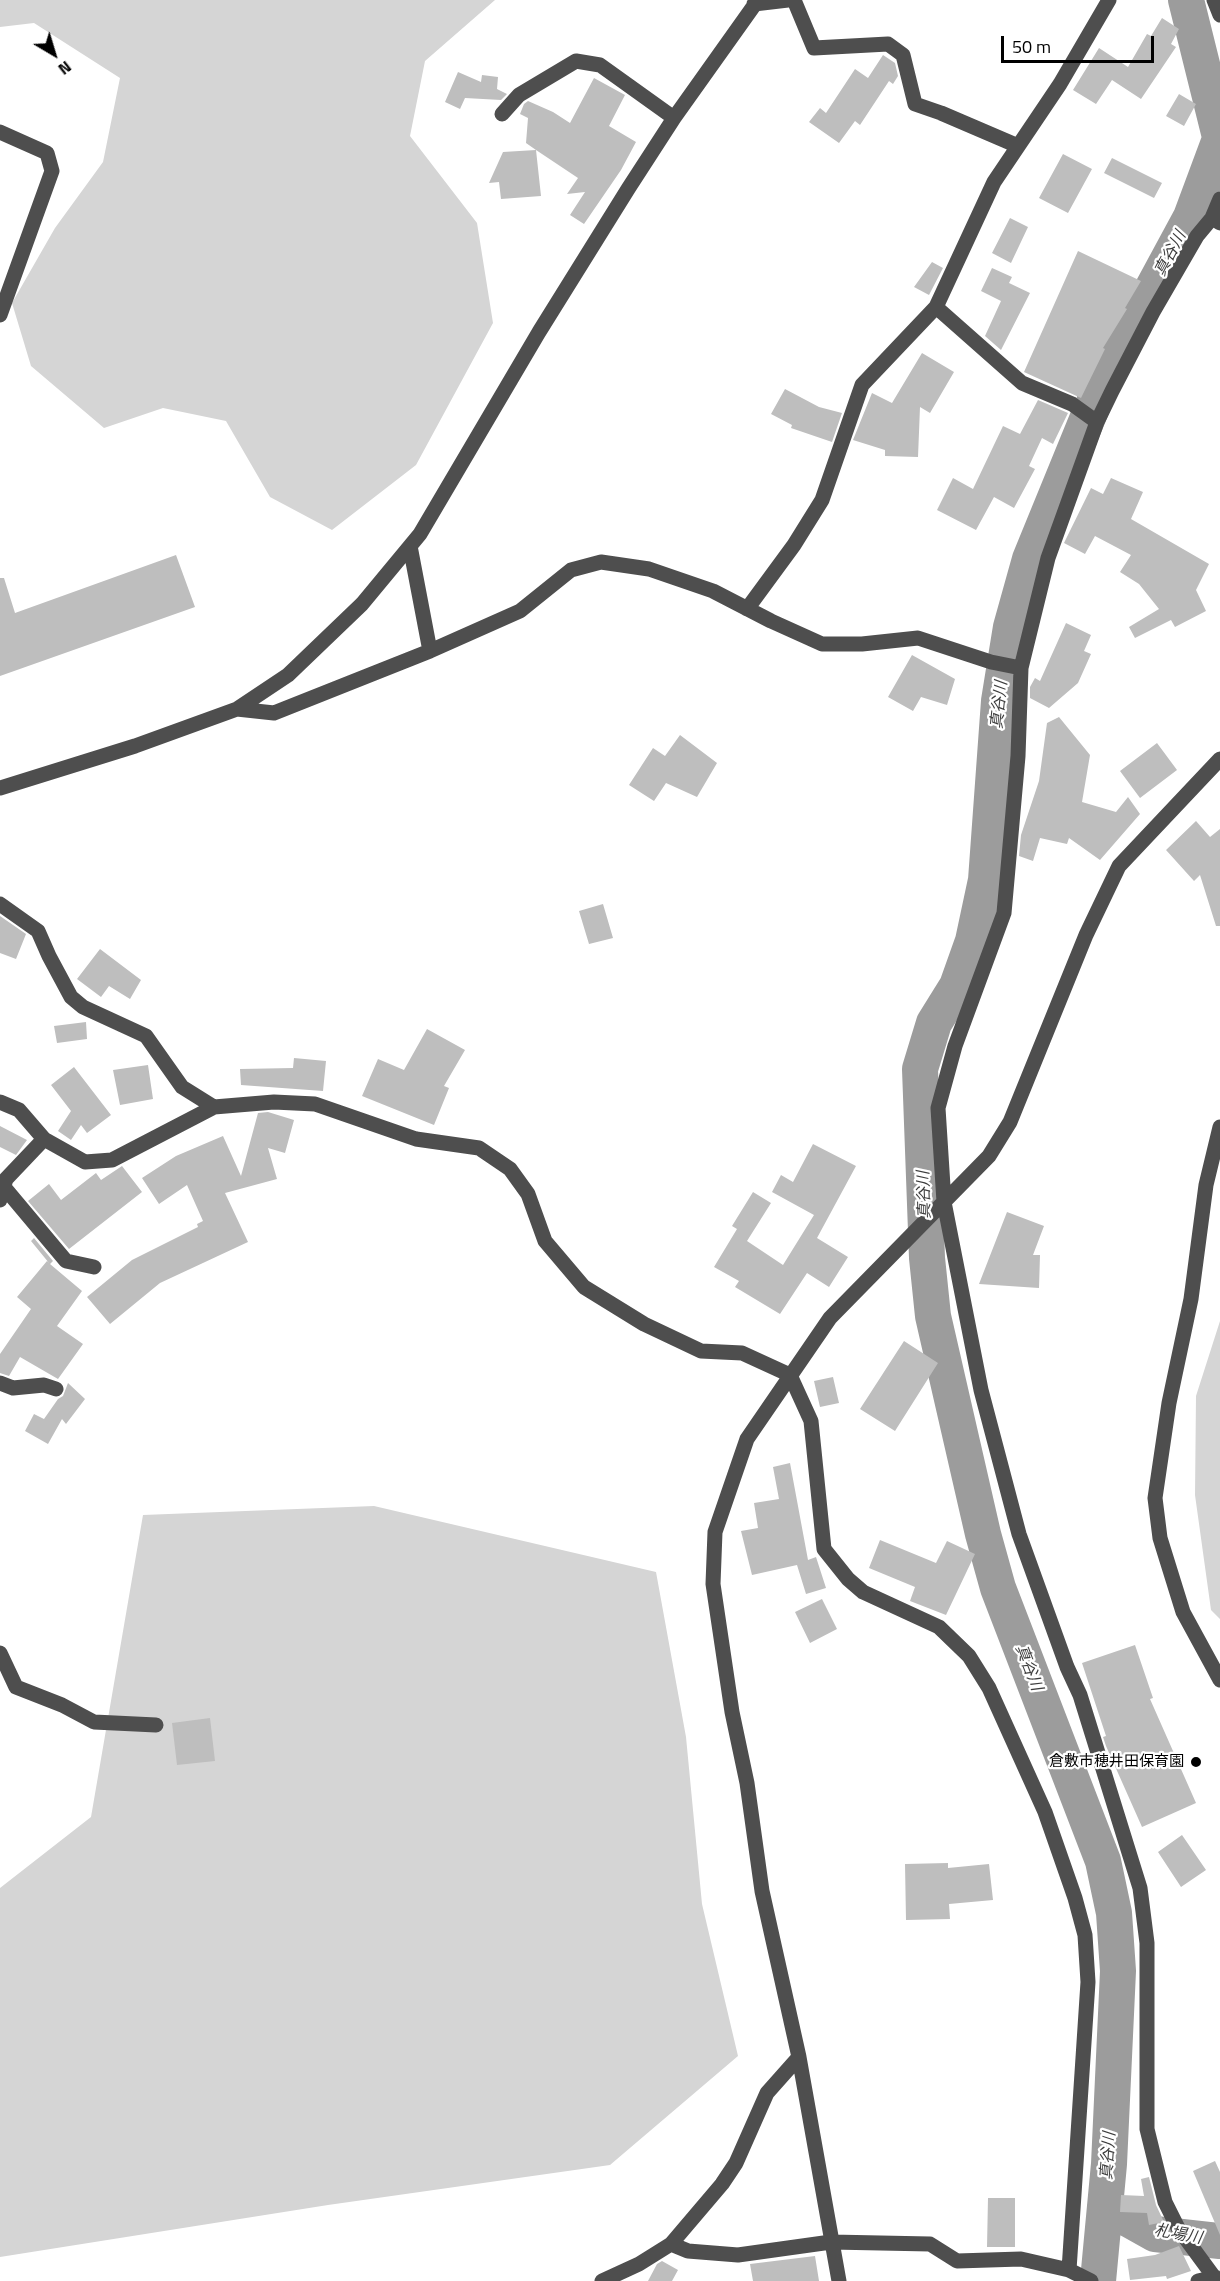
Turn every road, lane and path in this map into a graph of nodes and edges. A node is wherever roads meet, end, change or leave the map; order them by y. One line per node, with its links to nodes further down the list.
1 (788, 0): 5 (street)
2 (794, 0): 10 (street)
3 (1109, 0): 10 (street)
4 (1214, 0): 6 (street)
5 (756, 2): 8 (street)
6 (1220, 15)
7 (502, 114): 8 (street)
8 (674, 118): 16 (street)
9 (0, 132): 14 (street)
10 (1018, 146): 13 (street)
11 (1220, 199): 12 (street)
12 (1216, 220): 15 (street)
13 (936, 307): 15 (street); 17 (street)
14 (0, 315)
15 (1096, 422): 19 (street)
16 (410, 546): 18 (street); 20 (street)
17 (747, 609): 18 (street); 19 (street)
18 (430, 651): 20 (street)
19 (1018, 667): 29 (street)
20 (237, 709): 22 (street)
21 (1220, 759): 29 (street)
22 (0, 789)
23 (0, 904): 25 (street)
24 (0, 1102): 27 (street)
25 (214, 1107): 27 (street); 31 (street)
26 (1220, 1127): 35 (street)
27 (44, 1139): 28 (street)
28 (2, 1194): 30 (street)
29 (939, 1207): 31 (street); 41 (street)
30 (94, 1267)
31 (790, 1375): 37 (street); 40 (street)
32 (0, 1383): 33 (street)
33 (56, 1389)
34 (0, 1653): 36 (street)
35 (1220, 1680)
36 (156, 1725)
37 (799, 2056): 38 (street); 39 (street)
38 (831, 2242): 39 (street); 40 (street); 43 (street)
39 (671, 2244): 42 (street)
40 (1069, 2270): 44 (street)
41 (1216, 2279): 45 (street)
42 (602, 2281)
43 (839, 2281)
44 (1091, 2281)
45 (1198, 2281)

